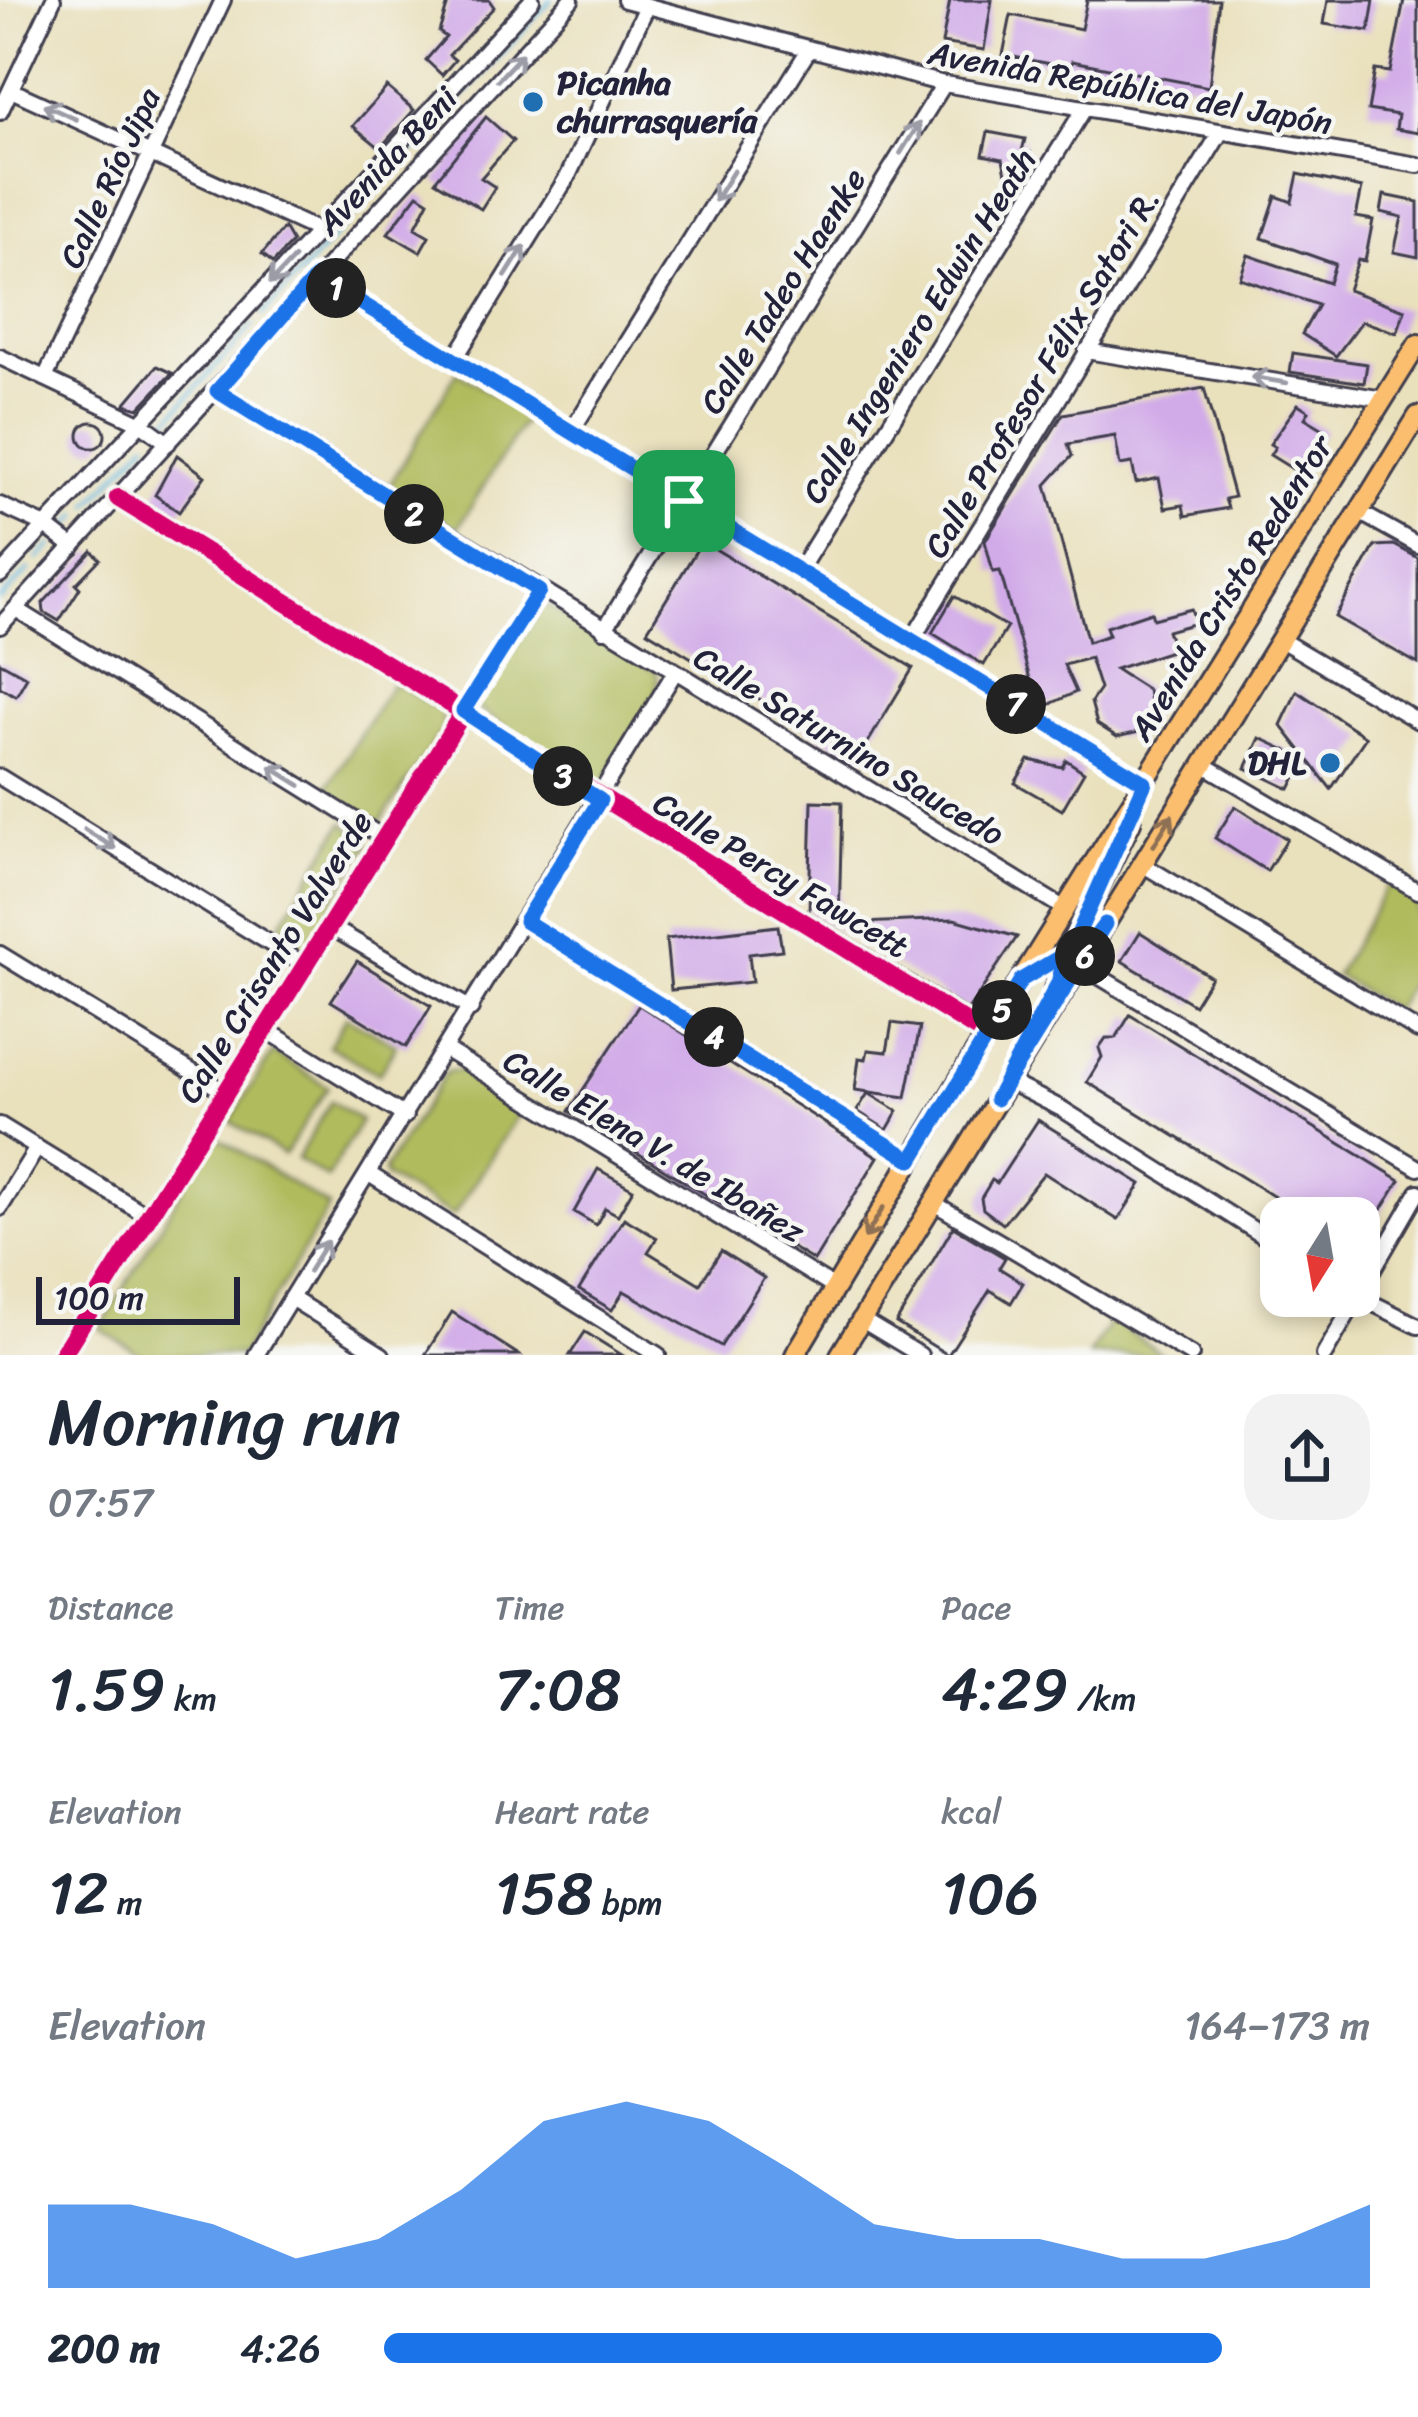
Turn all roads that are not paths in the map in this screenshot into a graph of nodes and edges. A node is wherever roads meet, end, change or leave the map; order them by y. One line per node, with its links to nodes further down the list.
1 (53, 0): 9 (street)
2 (224, 0): 13 (street, Calle Río Jipa)
3 (532, 0): 15 (street, Avenida Beni)
4 (571, 0): 16 (street, Avenida Beni, one-way to 4)
5 (625, 0): 6 (street, Avenida República del Japón)
6 (647, 7): 7 (street, Avenida República del Japón); 20 (street, one-way to 6)
7 (808, 50): 8 (street, Avenida República del Japón); 26 (street, one-way to 26)
8 (944, 84): 10 (street, Avenida República del Japón); 29 (street, Calle Tadeo Haenke, one-way to 8)
9 (10, 90): 11 (street); 13 (street, one-way to 9)
10 (1084, 109): 12 (street, Avenida República del Japón); 35 (street, Calle Ingeniero Edwin Heath)
11 (0, 112)
12 (1220, 135): 14 (street, Avenida República del Japón); 18 (street, Calle Profesor Félix Satori R.)
13 (151, 154): 15 (street); 21 (street, Calle Río Jipa)
14 (1418, 165)
15 (319, 231): 25 (street, Avenida Beni, one-way to 25)
16 (317, 276): 20 (street); 22 (street, Avenida Beni)
17 (1418, 344): 23 (main road, Avenida Cristo Redentor)
18 (1086, 351): 23 (street, one-way to 18); 41 (street, Calle Profesor Félix Satori R.)
19 (0, 357): 21 (street)
20 (454, 360): 26 (street)
21 (45, 378): 25 (street)
22 (217, 391): 27 (street, Avenida Beni); 37 (street)
23 (1384, 399): 48 (main road, Avenida Cristo Redentor)
24 (1418, 416): 31 (main road, Avenida Cristo Redentor)
25 (142, 424): 27 (street); 32 (street, Avenida Beni)
26 (571, 432): 29 (street)
27 (168, 443): 28 (street, Avenida Beni)
28 (118, 498): 34 (street, Avenida Beni); 44 (street, Calle Percy Fawcett)
29 (684, 501): 35 (street); 40 (street, Calle Tadeo Haenke)
30 (0, 506): 32 (street)
31 (1359, 512): 33 (street); 42 (main road, Avenida Cristo Redentor)
32 (46, 526): 34 (street); 36 (street, Avenida Beni)
33 (1418, 545)
34 (73, 547): 38 (street, Avenida Beni)
35 (799, 571): 41 (street)
36 (0, 575)
37 (539, 591): 40 (street); 44 (street, Calle Crisanto Valverde)
38 (16, 609): 39 (street, Avenida Beni); 50 (street, one-way to 38)
39 (0, 626)
40 (604, 630): 43 (street, Calle Saturnino Saucedo)
41 (911, 640): 48 (street)
42 (1281, 640): 45 (street); 46 (main road, Avenida Cristo Redentor)
43 (675, 672): 49 (street); 53 (street, Calle Saturnino Saucedo)
44 (463, 711): 49 (street, Calle Percy Fawcett); 50 (street, Calle Crisanto Valverde)
45 (1418, 721)
46 (1203, 764): 51 (main road, Avenida Cristo Redentor, one-way to 46); 52 (street)
47 (0, 777): 58 (street, one-way to 58)
48 (1140, 791): 53 (main road, Avenida Cristo Redentor); 55 (main road)
49 (600, 800): 54 (street); 64 (street, Calle Percy Fawcett)
50 (384, 838): 56 (street, Calle Crisanto Valverde)
51 (1142, 864): 55 (main road, Avenida Cristo Redentor); 63 (street)
52 (1418, 891)
53 (1065, 909): 60 (main road, Avenida Cristo Redentor)
54 (525, 921): 61 (street); 72 (street)
55 (1105, 924): 59 (main road, Avenida Cristo Redentor)
56 (329, 926): 58 (street, Calle Crisanto Valverde); 61 (street)
57 (0, 954): 67 (street)
58 (305, 965): 62 (street, Calle Crisanto Valverde)
59 (1080, 965): 66 (main road, Avenida Cristo Redentor); 73 (street)
60 (1021, 980): 64 (main road, Avenida Cristo Redentor); 68 (main road)
61 (471, 1009): 65 (street)
62 (265, 1030): 67 (street, Calle Crisanto Valverde); 69 (street)
63 (1418, 1031)
64 (986, 1035): 72 (main road, Avenida Cristo Redentor)
65 (446, 1050): 69 (street); 81 (street, Calle Elena V. de Ibañez)
66 (1007, 1081): 68 (main road, Avenida Cristo Redentor); 79 (street)
67 (226, 1092): 78 (street, Calle Crisanto Valverde)
68 (996, 1099): 76 (main road, Avenida Cristo Redentor)
69 (405, 1115): 74 (street)
70 (0, 1125): 71 (street)
71 (37, 1148): 77 (street); 78 (street)
72 (912, 1160): 81 (main road, Avenida Cristo Redentor, one-way to 81)
73 (1418, 1168)
74 (369, 1174): 82 (street, one-way to 74); 90 (street)
75 (1418, 1192): 80 (street)
76 (932, 1202): 85 (main road, Avenida Cristo Redentor); 94 (street)
77 (0, 1208)
78 (148, 1216): 87 (street, Calle Crisanto Valverde)
79 (1260, 1234)
80 (1380, 1258)
81 (835, 1288): 91 (main road, Avenida Cristo Redentor)
82 (291, 1298): 88 (street); 89 (street)
83 (1380, 1306): 86 (street)
84 (1346, 1317): 95 (street)
85 (862, 1320): 92 (main road, Avenida Cristo Redentor); 93 (street)
86 (1418, 1326)
87 (67, 1353)
88 (256, 1355)
89 (382, 1355)
90 (658, 1355)
91 (795, 1355)
92 (840, 1355)
93 (920, 1355)
94 (1191, 1355)
95 (1324, 1355)

